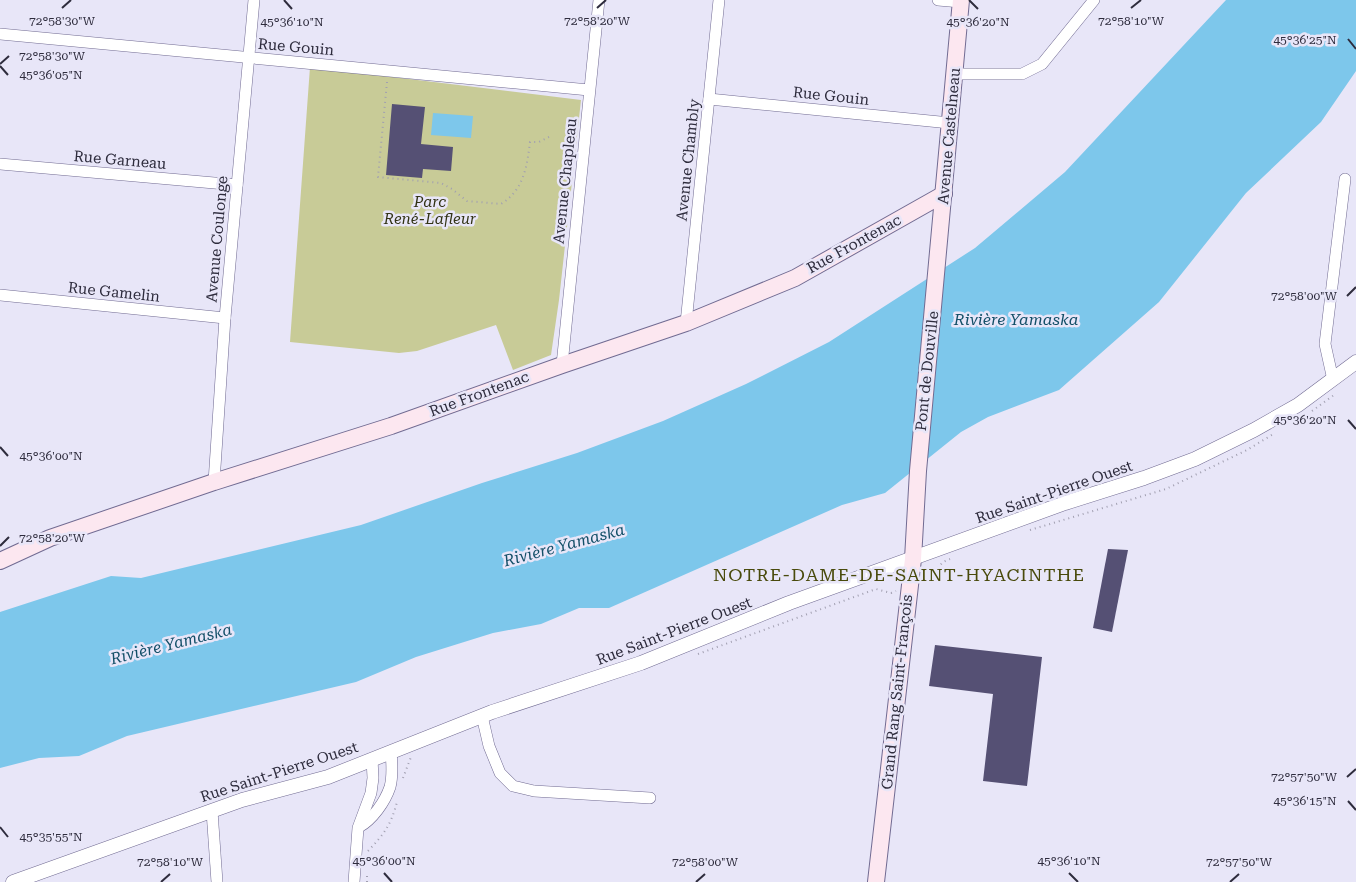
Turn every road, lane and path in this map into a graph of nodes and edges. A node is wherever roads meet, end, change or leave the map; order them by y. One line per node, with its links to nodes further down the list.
1 (254, 0): 8 (street, Avenue Coulonge)
2 (599, 0): 11 (street, Avenue Chapleau)
3 (719, 0): 12 (street, Avenue Chambly)
4 (938, 0): 6 (street)
5 (1094, 0): 10 (street)
6 (961, 1): 10 (main road, Avenue Castelneau)
7 (0, 34): 8 (street, Rue Gouin)
8 (249, 58): 9 (street, Rue Gouin); 17 (street, Avenue Coulonge)
9 (388, 71): 11 (street, Rue Gouin); 14 (path)
10 (954, 74): 13 (main road, Avenue Castelneau)
11 (590, 90): 24 (street, Avenue Chapleau)
12 (709, 99): 13 (street, Rue Gouin); 22 (street, Avenue Chambly)
13 (950, 123): 18 (main road, Avenue Castelneau)
14 (548, 137)
15 (0, 164): 17 (street, Rue Garneau)
16 (1345, 178): 25 (street)
17 (237, 184): 21 (street, Avenue Coulonge)
18 (944, 194): 19 (main road, Avenue Castelneau); 22 (main road, Rue Frontenac)
19 (937, 272): 28 (main road, Pont de Douville)
20 (0, 295): 21 (street, Rue Gamelin)
21 (225, 318): 29 (street, Avenue Coulonge)
22 (686, 323): 24 (main road, Rue Frontenac)
23 (1356, 362): 25 (street, Rue Saint-Pierre Ouest)
24 (562, 365): 29 (main road, Rue Frontenac)
25 (1336, 385): 26 (path); 31 (street, Rue Saint-Pierre Ouest)
26 (1309, 413)
27 (1278, 432): 30 (path)
28 (918, 471): 31 (main road, Grand Rang Saint-François)
29 (214, 482): 33 (main road, Rue Frontenac)
30 (1027, 531)
31 (913, 559): 34 (main road, Grand Rang Saint-François); 36 (street, Rue Saint-Pierre Ouest)
32 (950, 559): 34 (path)
33 (0, 561)
34 (909, 586): 35 (path); 50 (main road, Grand Rang Saint-François)
35 (693, 656)
36 (482, 716): 37 (street, Rue Saint-Pierre Ouest); 41 (street)
37 (391, 752): 38 (street, Rue Saint-Pierre Ouest); 39 (path); 43 (street)
38 (372, 759): 42 (street, Rue Saint-Pierre Ouest); 43 (street)
39 (403, 779)
40 (398, 795): 44 (path)
41 (650, 798)
42 (212, 811): 46 (street, Rue Saint-Pierre Ouest); 47 (street)
43 (358, 828): 48 (street)
44 (367, 855)
45 (367, 873): 49 (path)
46 (13, 882)
47 (217, 882)
48 (354, 882)
49 (366, 882)
50 (876, 882)

